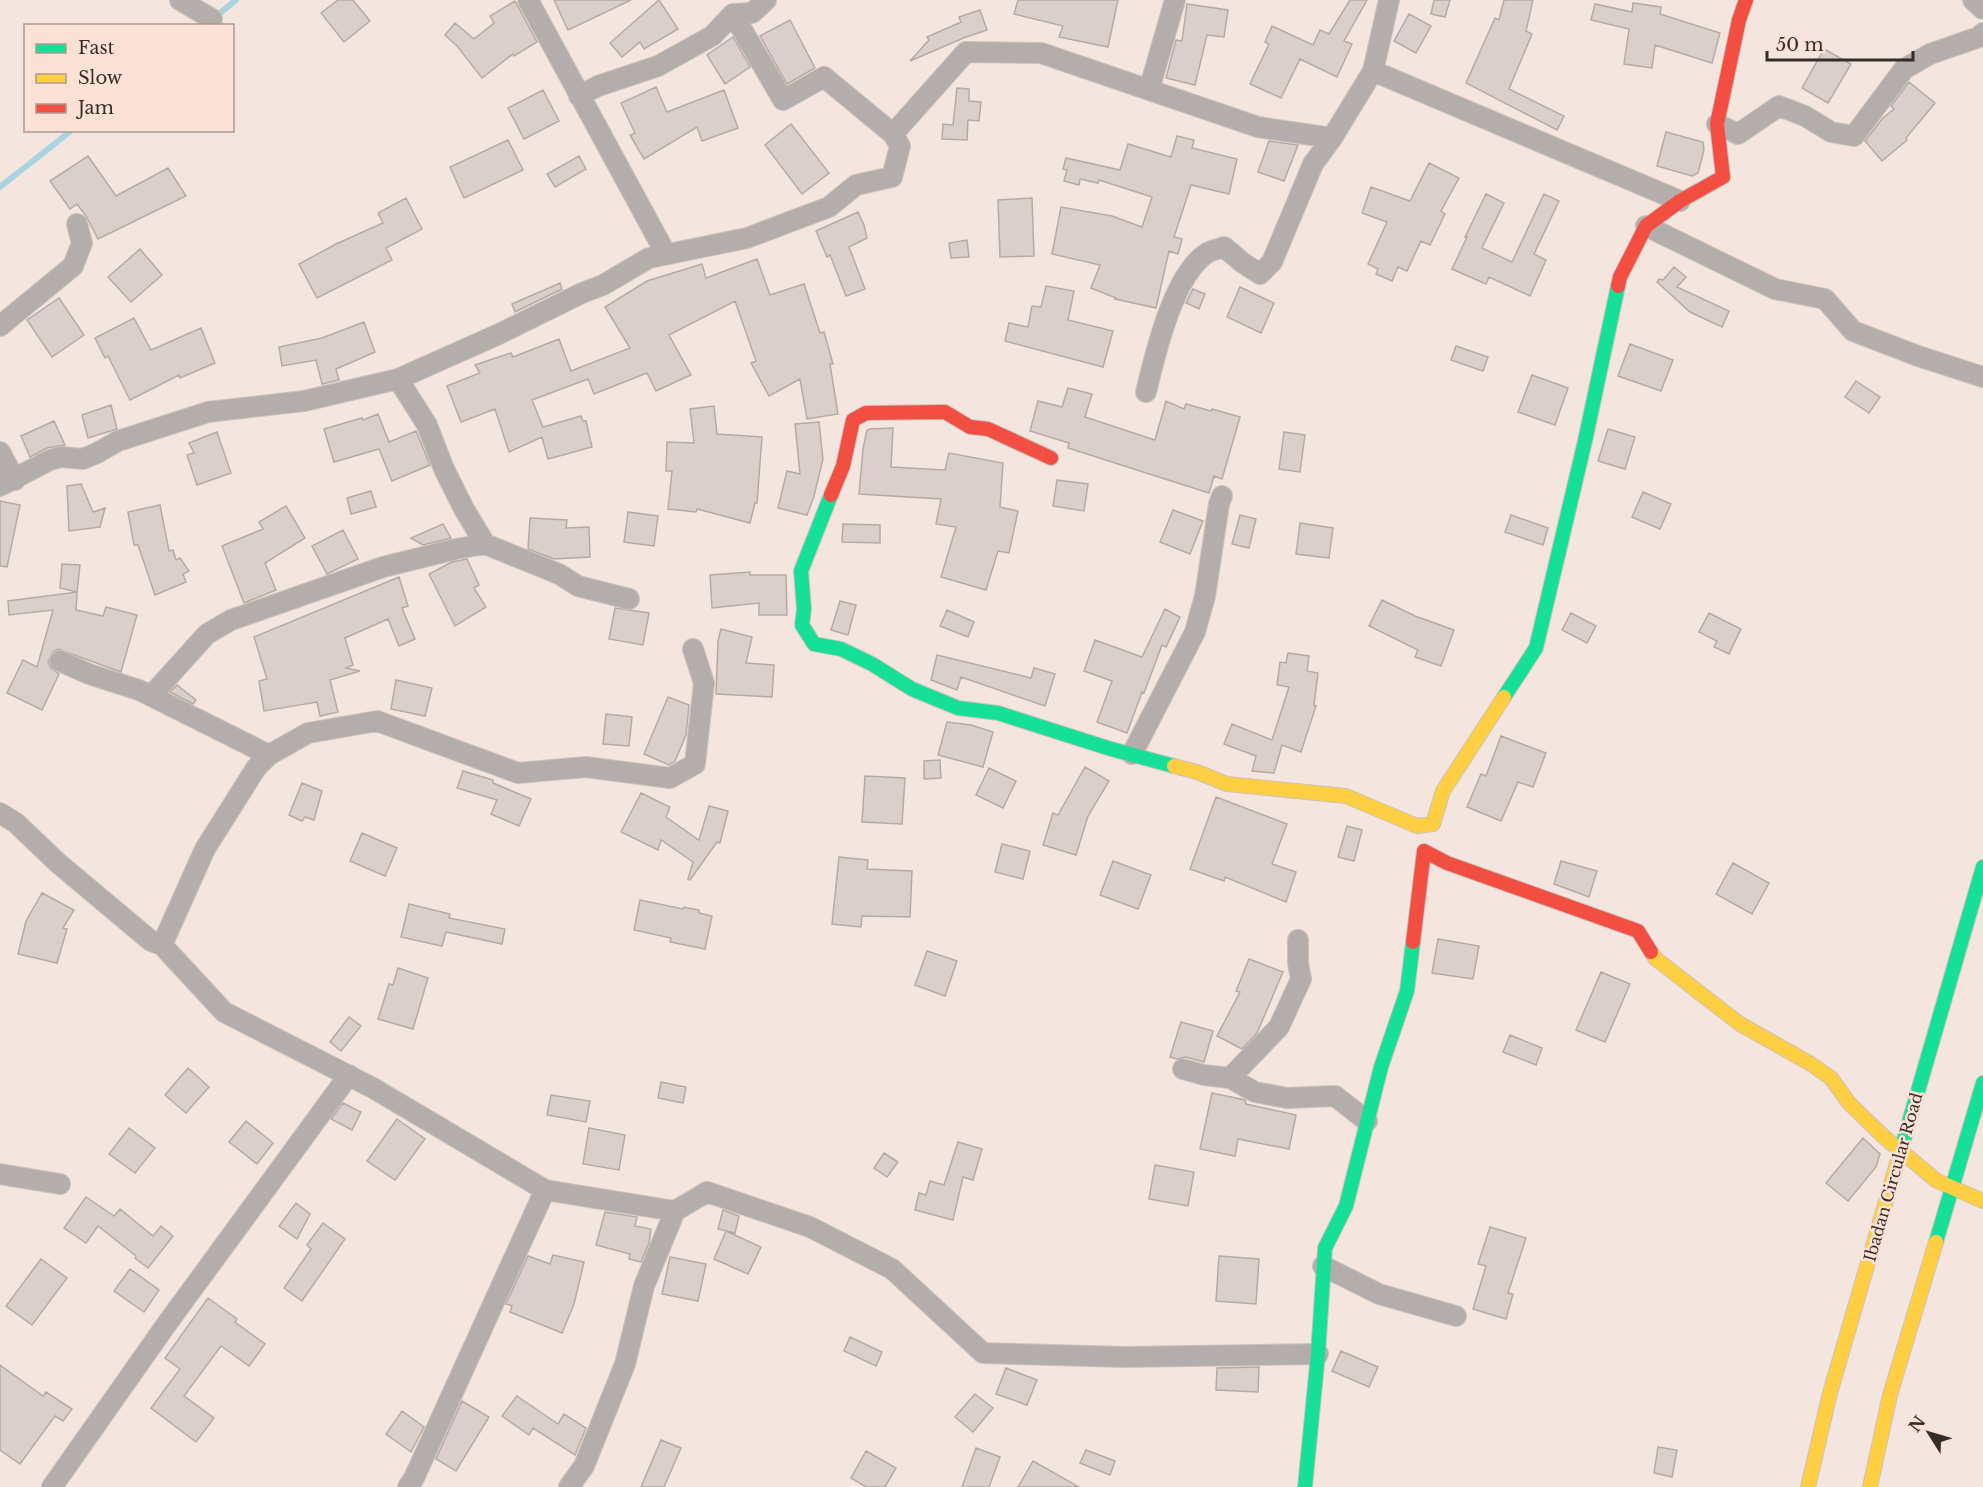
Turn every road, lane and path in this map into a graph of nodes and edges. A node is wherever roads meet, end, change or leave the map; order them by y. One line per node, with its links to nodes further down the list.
1 (180, 0): 10 (street)
2 (528, 0): 14 (street)
3 (766, 0): 9 (street)
4 (1174, 0): 13 (street)
5 (1389, 0): 12 (street)
6 (1746, 0): 15 (main road)
7 (1973, 0): 8 (street)
8 (1983, 9)
9 (733, 14): 14 (street); 16 (street)
10 (212, 20)
11 (1983, 33): 15 (street)
12 (1373, 71): 17 (street); 18 (street)
13 (1149, 90): 16 (street); 17 (street)
14 (579, 96): 21 (street)
15 (1718, 124): 18 (main road)
16 (893, 134): 21 (street)
17 (1332, 138): 25 (street)
18 (1680, 201): 20 (main road)
19 (77, 224): 22 (street)
20 (1646, 226): 23 (street); 38 (main road)
21 (666, 254): 24 (street)
22 (0, 326)
23 (1983, 377)
24 (398, 379): 28 (street); 30 (street)
25 (1146, 393)
26 (0, 452): 28 (street)
27 (1051, 458): 35 (main road)
28 (8, 483)
29 (1222, 496): 35 (street)
30 (485, 544): 31 (street); 34 (street)
31 (629, 599)
32 (693, 649): 36 (street)
33 (60, 662): 34 (street)
34 (151, 696): 36 (street)
35 (1132, 754): 38 (main road)
36 (268, 755): 42 (street)
37 (0, 813): 42 (street)
38 (1417, 826): 39 (street)
39 (1424, 850): 47 (main road); 51 (main road)
40 (1983, 867): 60 (main road, Ibadan Circular Road)
41 (1298, 940): 45 (street)
42 (162, 945): 44 (street)
43 (1183, 1069): 45 (street)
44 (349, 1075): 50 (street); 57 (street)
45 (1230, 1078): 47 (street)
46 (1983, 1083): 61 (main road)
47 (1367, 1121): 53 (main road)
48 (0, 1174): 49 (street)
49 (60, 1184)
50 (545, 1190): 52 (street); 56 (street)
51 (1983, 1201)
52 (675, 1210): 55 (street); 58 (street)
53 (1323, 1266): 54 (street); 55 (main road)
54 (1456, 1316)
55 (1318, 1354): 59 (main road)
56 (416, 1484)
57 (51, 1487)
58 (569, 1487)
59 (1305, 1487)
60 (1808, 1487)
61 (1870, 1487)

